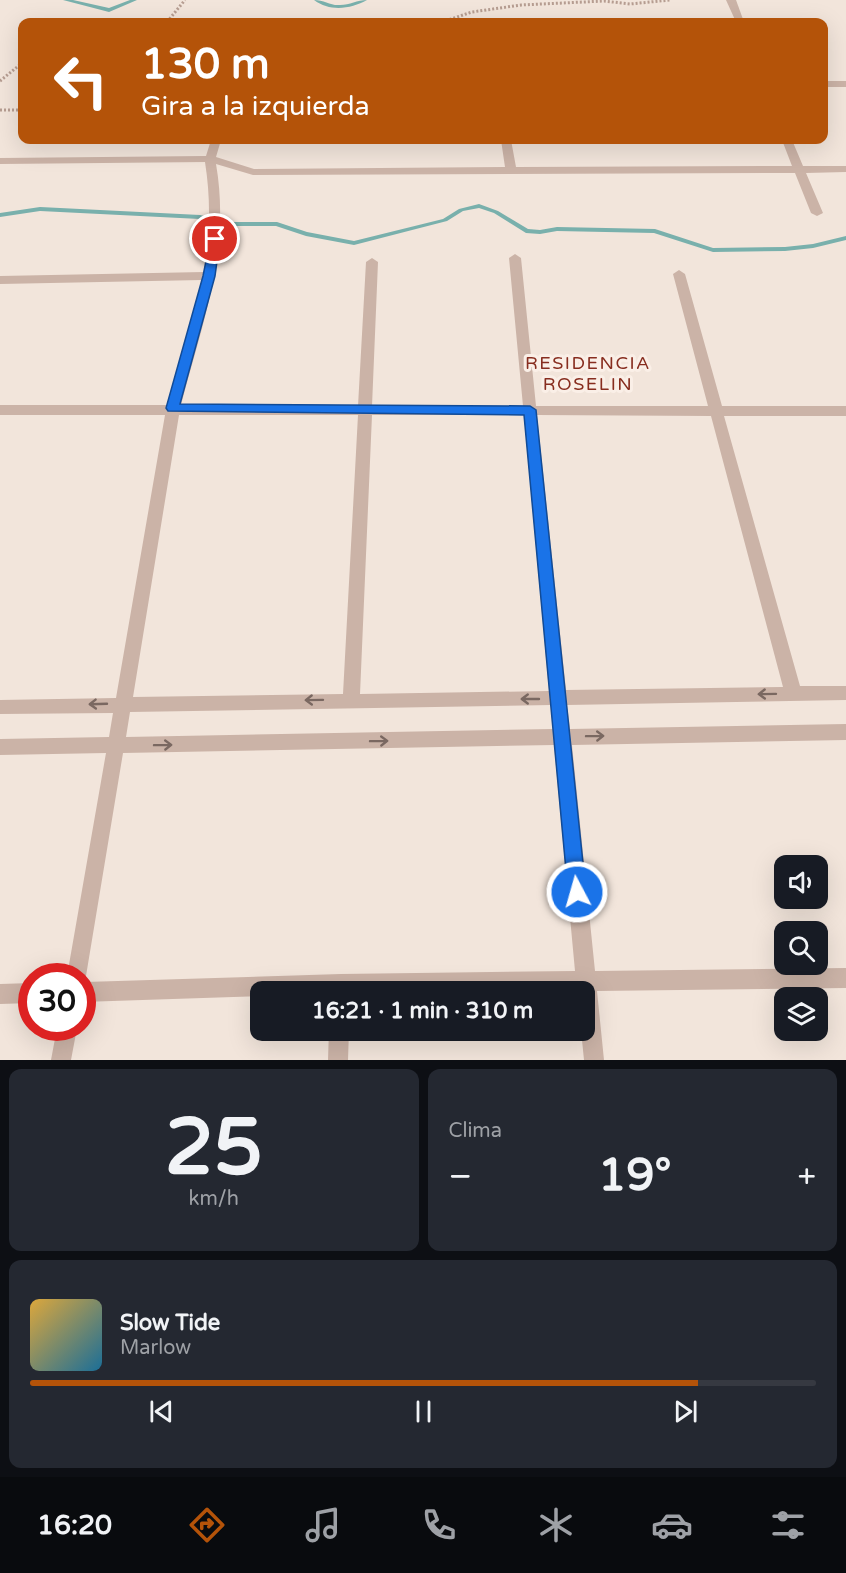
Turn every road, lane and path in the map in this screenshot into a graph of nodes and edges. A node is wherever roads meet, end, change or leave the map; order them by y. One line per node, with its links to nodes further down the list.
1 (185, 0): 6 (path)
2 (615, 0): 5 (path)
3 (670, 0): 5 (path)
4 (731, 0): 8 (street)
5 (604, 1): 7 (path)
6 (170, 18)
7 (454, 18)
8 (738, 18)
9 (18, 65): 10 (path)
10 (0, 81)
11 (828, 84): 12 (street)
12 (846, 84)
13 (0, 110): 14 (path)
14 (18, 110)
15 (215, 144): 18 (street)
16 (507, 144): 22 (street)
17 (789, 144): 21 (street)
18 (210, 159): 19 (street); 22 (street); 27 (street)
19 (0, 161)
20 (846, 169): 21 (street)
21 (799, 170): 22 (street); 23 (street)
22 (511, 171)
23 (817, 213)
24 (516, 258): 32 (street)
25 (372, 262): 30 (street)
26 (679, 274): 33 (street)
27 (209, 276): 28 (street); 29 (street)
28 (0, 280)
29 (172, 408): 30 (street); 31 (street); 39 (street)
30 (365, 409): 32 (street); 38 (street)
31 (0, 410)
32 (530, 410): 33 (street); 37 (street)
33 (716, 411): 34 (street); 35 (street)
34 (846, 411)
35 (793, 693): 36 (street); 37 (street, one-way to 37)
36 (846, 693)
37 (558, 699): 38 (street, one-way to 38); 42 (street)
38 (351, 700): 39 (street, one-way to 39)
39 (123, 703): 40 (street, one-way to 40); 43 (street)
40 (0, 706)
41 (846, 732): 42 (street, one-way to 41)
42 (562, 737): 43 (street, one-way to 42); 47 (street)
43 (116, 746): 44 (street); 45 (street)
44 (0, 747)
45 (79, 963)
46 (846, 978): 47 (street)
47 (586, 981)
48 (250, 989): 49 (street)
49 (96, 992)
50 (18, 993): 51 (street)
51 (0, 994)
52 (65, 1041): 55 (street)
53 (339, 1041): 56 (street)
54 (592, 1041): 57 (street)
55 (61, 1060)
56 (338, 1060)
57 (594, 1060)

